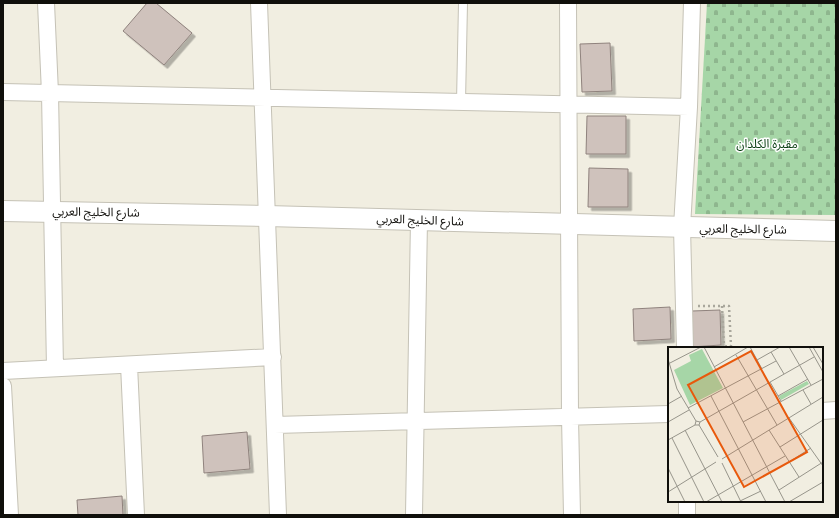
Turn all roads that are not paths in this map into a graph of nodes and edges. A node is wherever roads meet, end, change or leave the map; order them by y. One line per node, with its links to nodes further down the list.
1 (46, 3): 7 (street)
2 (259, 3): 8 (street)
3 (463, 3): 9 (lane)
4 (568, 3): 10 (street)
5 (692, 3): 11 (street)
6 (3, 92): 7 (street)
7 (50, 93): 8 (street); 13 (street)
8 (262, 98): 9 (street); 14 (street)
9 (461, 102): 10 (street)
10 (568, 104): 11 (street); 16 (street)
11 (689, 107): 17 (street)
12 (3, 211): 13 (street, شارع الخليج العربي)
13 (52, 211): 14 (street, شارع الخليج العربي); 22 (street)
14 (267, 216): 15 (street, شارع الخليج العربي); 20 (street)
15 (419, 220): 16 (street, شارع الخليج العربي); 29 (street)
16 (569, 225): 17 (street, شارع الخليج العربي); 28 (street)
17 (682, 227): 18 (street, شارع الخليج العربي); 19 (street)
18 (836, 231)
19 (685, 347)
20 (272, 357): 21 (street); 30 (street)
21 (129, 365): 22 (street); 33 (street)
22 (55, 368): 23 (street)
23 (3, 371)
24 (3, 386): 32 (street)
25 (836, 410): 26 (street)
26 (823, 411)
27 (668, 414): 28 (street)
28 (570, 417): 29 (street); 36 (street)
29 (416, 421): 30 (street); 35 (street)
30 (275, 425): 34 (street)
31 (687, 502): 37 (street)
32 (10, 515)
33 (136, 515)
34 (278, 515)
35 (414, 515)
36 (572, 515)
37 (687, 515)

